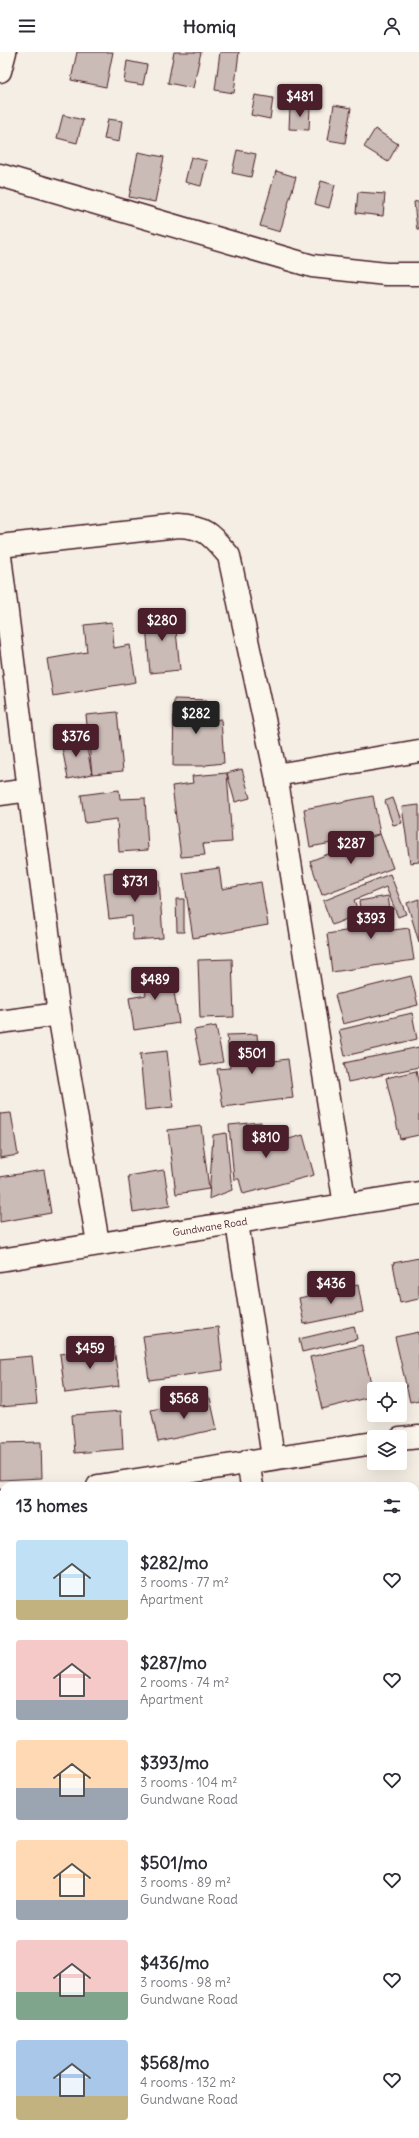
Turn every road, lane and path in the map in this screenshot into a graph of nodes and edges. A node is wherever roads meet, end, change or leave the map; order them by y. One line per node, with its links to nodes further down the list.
1 (6, 52): 2 (street)
2 (0, 71)
3 (0, 175): 4 (street)
4 (419, 274)
5 (0, 546): 8 (street)
6 (0, 556): 9 (street)
7 (419, 750): 8 (street)
8 (276, 775): 14 (street)
9 (28, 790): 10 (street); 11 (street)
10 (0, 794)
11 (59, 1014): 12 (street); 16 (street)
12 (0, 1022)
13 (419, 1193): 14 (street, Gundwane Road)
14 (345, 1205): 15 (street, Gundwane Road)
15 (237, 1223): 16 (street, Gundwane Road); 21 (street)
16 (98, 1243): 17 (street, Gundwane Road)
17 (0, 1260)
18 (419, 1437): 19 (street)
19 (407, 1438)
20 (367, 1444): 21 (street)
21 (273, 1457): 22 (street)
22 (248, 1462): 23 (street); 24 (street)
23 (123, 1482)
24 (251, 1482)

